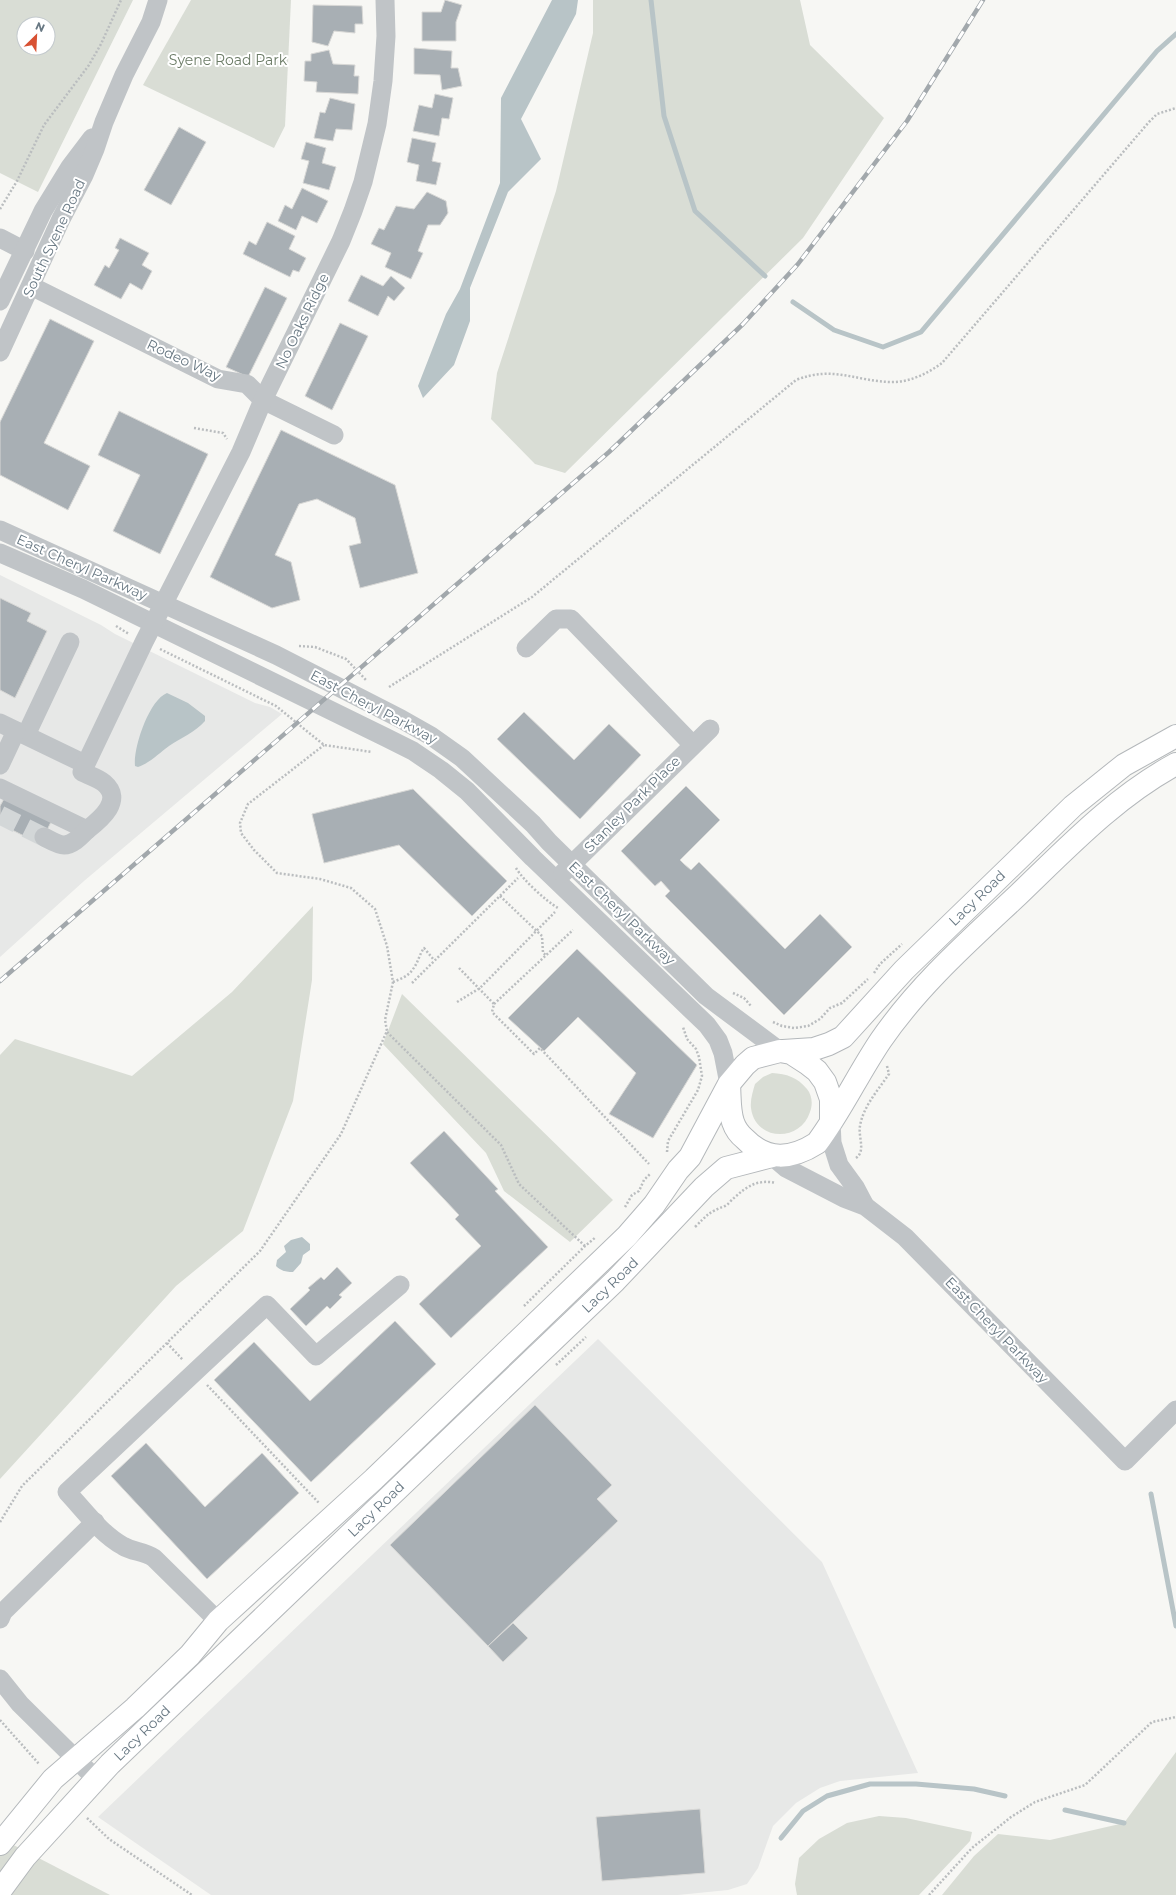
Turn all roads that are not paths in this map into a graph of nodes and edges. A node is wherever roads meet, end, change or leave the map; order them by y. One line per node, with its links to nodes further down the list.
1 (158, 0): 4 (street, South Syene Road)
2 (167, 0): 4 (street, South Syene Road)
3 (385, 0): 11 (street, No Oaks Ridge)
4 (151, 22): 5 (street, South Syene Road)
5 (104, 122): 7 (street, South Syene Road); 8 (street, South Syene Road)
6 (0, 238): 7 (street)
7 (25, 251): 9 (street, South Syene Road)
8 (32, 286): 10 (street, South Syene Road); 11 (street, Rodeo Way)
9 (0, 301)
10 (0, 352)
11 (263, 400): 12 (street, Rodeo Way); 15 (street, No Oaks Ridge)
12 (334, 435)
13 (0, 530): 15 (street, East Cheryl Parkway)
14 (0, 553): 16 (street, East Cheryl Parkway)
15 (164, 604): 16 (street, No Oaks Ridge); 29 (street, East Cheryl Parkway)
16 (154, 624): 25 (street, No Oaks Ridge); 30 (street, East Cheryl Parkway)
17 (70, 642): 20 (street)
18 (526, 648): 22 (street)
19 (710, 729): 22 (street, Stanley Park Place)
20 (14, 730): 24 (street); 25 (street)
21 (1176, 736): 31 (main road, Lacy Road)
22 (692, 744): 29 (street, Stanley Park Place)
23 (1176, 764): 33 (main road, Lacy Road)
24 (0, 765)
25 (83, 768): 27 (street)
26 (0, 788): 27 (street)
27 (87, 830): 28 (street)
28 (44, 837)
29 (572, 864): 30 (street, Stanley Park Place); 31 (street, East Cheryl Parkway)
30 (556, 879): 32 (street, East Cheryl Parkway)
31 (780, 1051): 32 (main road); 33 (main road)
32 (729, 1084): 34 (main road); 40 (main road, Lacy Road)
33 (831, 1121): 34 (main road); 35 (street, East Cheryl Parkway)
34 (772, 1156): 35 (street, East Cheryl Parkway); 43 (main road, Lacy Road)
35 (865, 1206): 37 (street, East Cheryl Parkway)
36 (400, 1284): 38 (street)
37 (1176, 1410)
38 (95, 1522): 39 (street); 40 (street)
39 (0, 1619)
40 (218, 1621): 42 (main road, Lacy Road)
41 (0, 1679): 42 (street)
42 (76, 1759): 43 (street); 44 (main road, Lacy Road)
43 (96, 1779): 45 (main road, Lacy Road)
44 (0, 1844)
45 (0, 1891)

